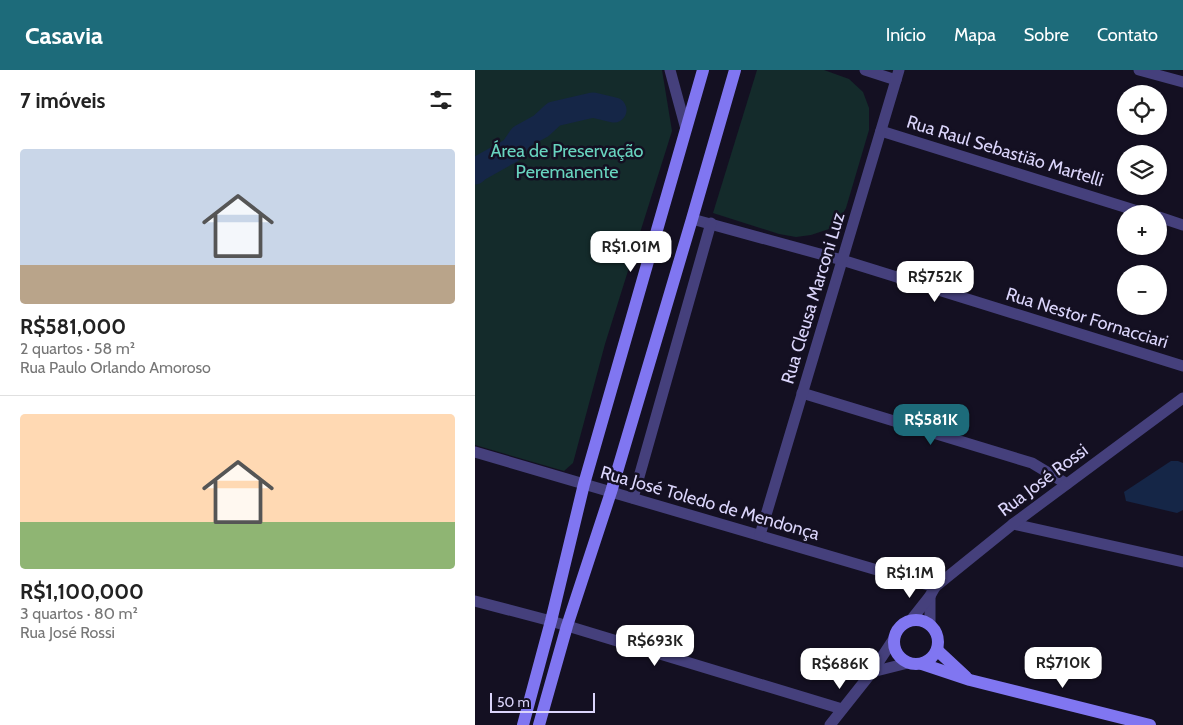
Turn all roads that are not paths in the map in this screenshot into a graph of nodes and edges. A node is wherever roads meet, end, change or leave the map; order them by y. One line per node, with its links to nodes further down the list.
1 (670, 70): 8 (street)
2 (703, 70): 8 (main road)
3 (735, 70): 11 (main road)
4 (865, 70): 6 (street)
5 (1139, 70): 7 (street)
6 (898, 75): 9 (street, Rua Cleusa Marconi Luz)
7 (1183, 82)
8 (686, 129): 20 (main road)
9 (881, 132): 10 (street, Rua Raul Sebastião Martelli); 15 (street, Rua Cleusa Marconi Luz)
10 (1118, 205)
11 (692, 219): 13 (street, Rua Nestor Fornacciari); 22 (main road)
12 (1167, 220): 14 (street)
13 (711, 223): 15 (street, Rua Nestor Fornacciari); 23 (street)
14 (1183, 225)
15 (842, 260): 16 (street, Rua Nestor Fornacciari); 17 (street, Rua Cleusa Marconi Luz)
16 (1183, 366)
17 (803, 393): 21 (street); 25 (street, Rua Cleusa Marconi Luz)
18 (1183, 398): 21 (street, Rua José Rossi)
19 (475, 452): 20 (street, Rua José Toledo de Mendonça)
20 (584, 484): 22 (street, Rua José Toledo de Mendonça); 30 (main road)
21 (1067, 484): 24 (street, Rua José Rossi)
22 (611, 492): 23 (street, Rua José Toledo de Mendonça); 32 (main road)
23 (633, 498): 25 (street, Rua José Toledo de Mendonça)
24 (1013, 524): 26 (street); 27 (street, Rua José Rossi)
25 (760, 536): 27 (street, Rua José Toledo de Mendonça)
26 (1183, 562)
27 (933, 591): 29 (street, Rua José Rossi); 31 (street)
28 (475, 601): 30 (street)
29 (911, 620): 31 (main road); 33 (main road)
30 (551, 621): 32 (street); 40 (main road)
31 (931, 624): 34 (main road)
32 (567, 626): 39 (street); 41 (main road)
33 (893, 640): 35 (main road); 37 (street)
34 (937, 650): 36 (main road); 38 (main road)
35 (908, 663): 36 (main road); 37 (street)
36 (922, 664): 38 (main road)
37 (872, 672): 39 (street)
38 (970, 680): 43 (main road)
39 (842, 709): 42 (street)
40 (523, 725)
41 (539, 725)
42 (830, 725)
43 (1150, 725)

